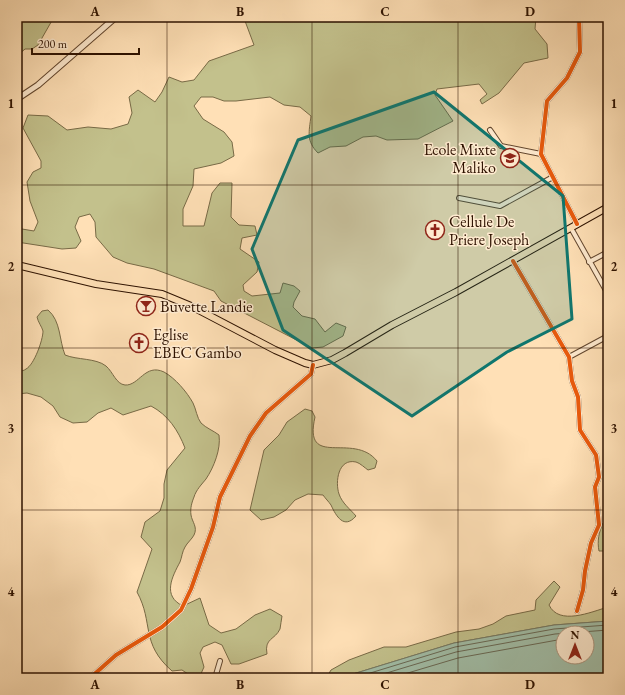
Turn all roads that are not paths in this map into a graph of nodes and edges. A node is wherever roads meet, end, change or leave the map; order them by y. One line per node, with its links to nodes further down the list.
1 (116, 17): 3 (street)
2 (579, 17): 5 (street)
3 (17, 99)
4 (490, 130): 5 (street)
5 (540, 154): 6 (street)
6 (553, 177): 7 (street); 9 (street)
7 (459, 198)
8 (608, 208): 9 (main road)
9 (577, 224): 10 (main road)
10 (571, 228): 12 (main road); 13 (street)
11 (608, 252): 13 (street)
12 (513, 261): 17 (street); 18 (main road)
13 (590, 262): 15 (street)
14 (17, 265): 18 (main road)
15 (608, 294)
16 (608, 336): 17 (street)
17 (569, 357): 19 (street)
18 (314, 365): 21 (street)
19 (577, 611)
20 (220, 661): 22 (street)
21 (90, 678)
22 (215, 678)

